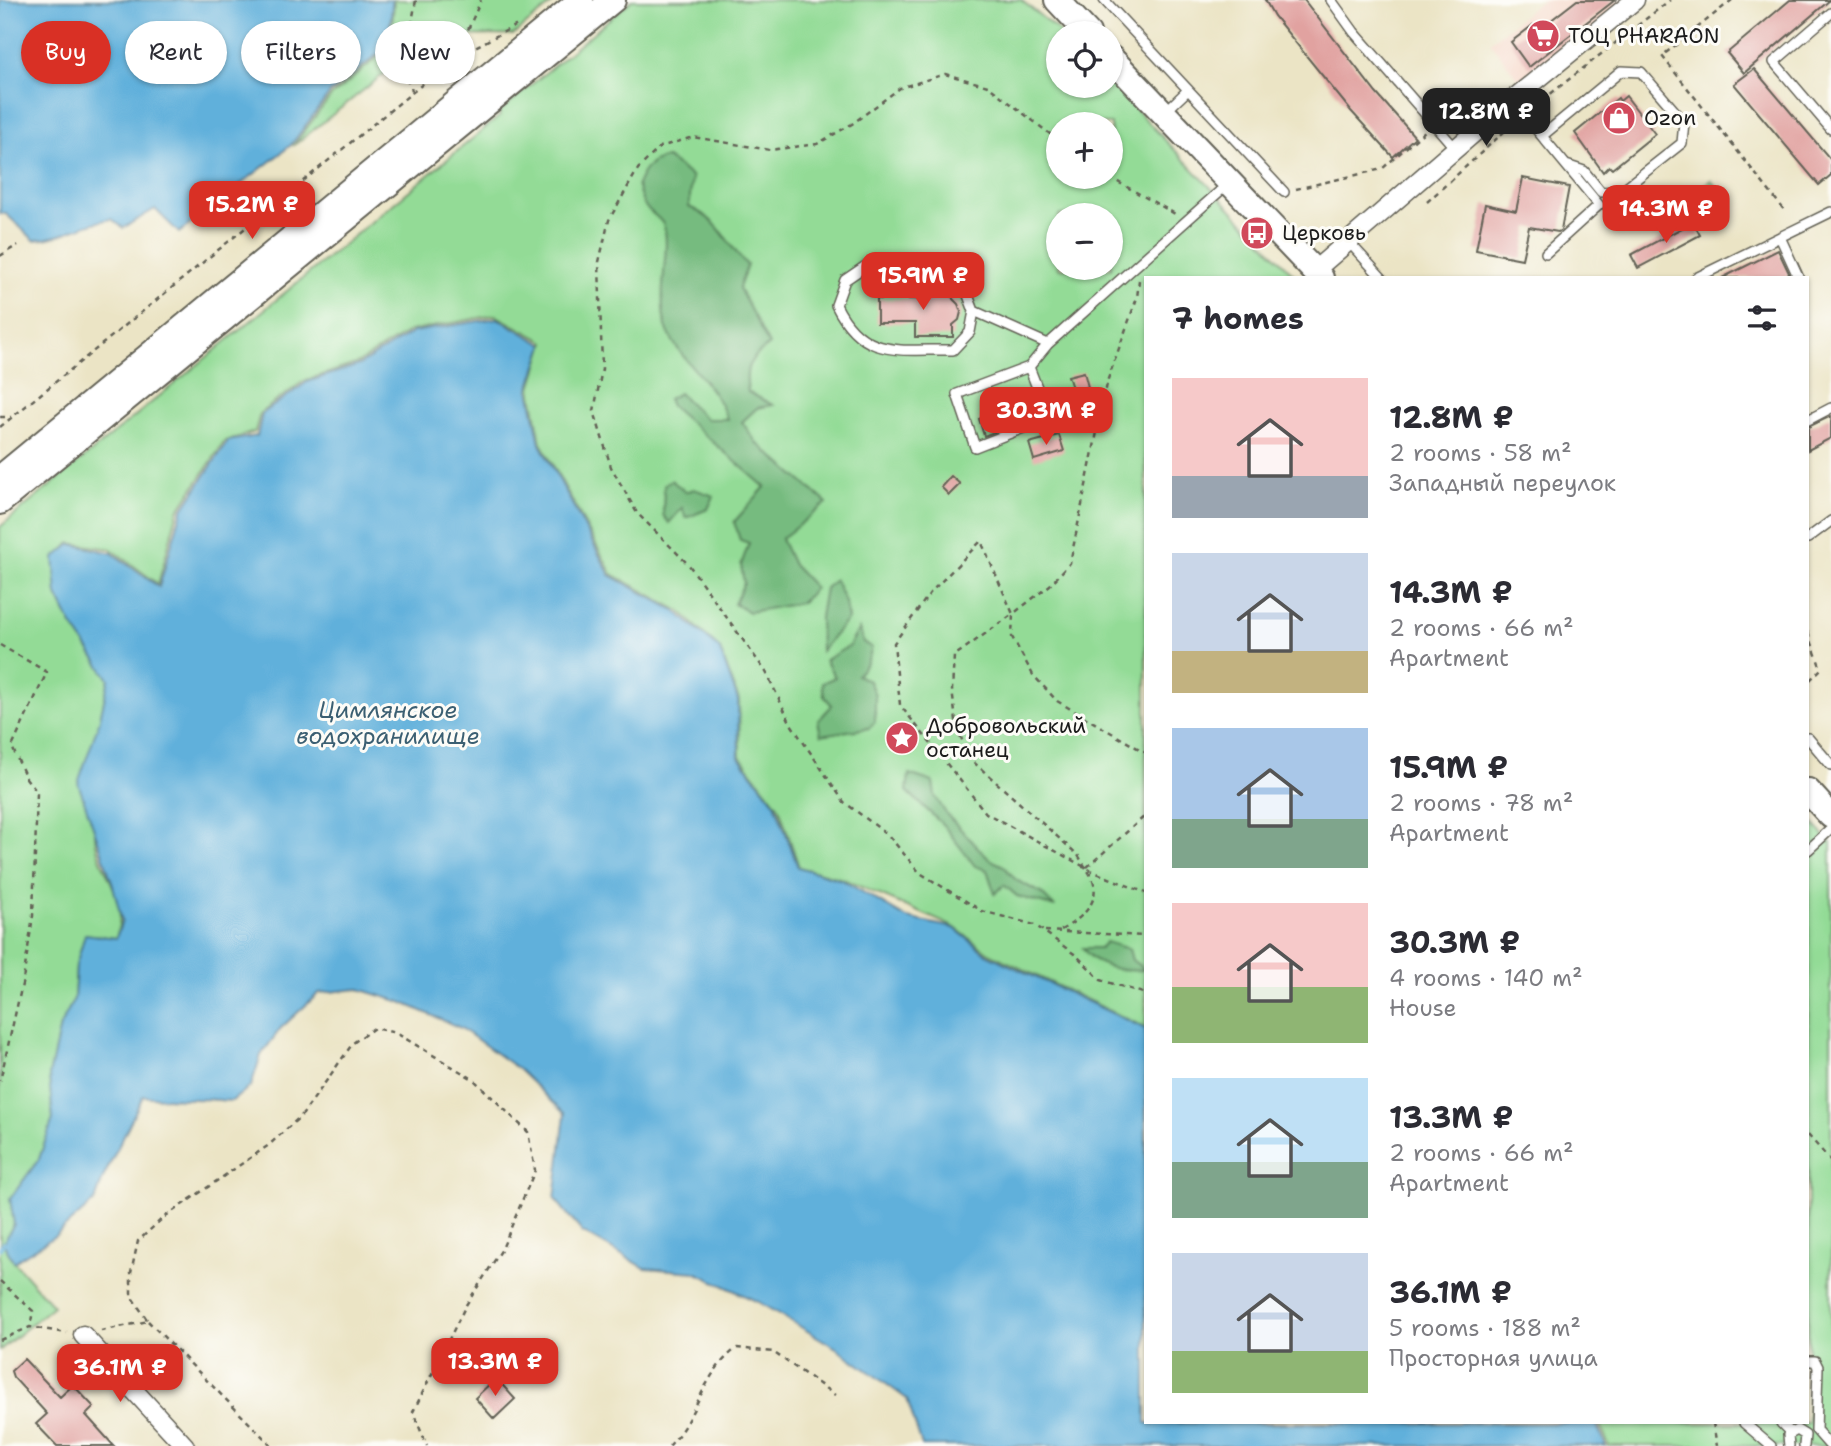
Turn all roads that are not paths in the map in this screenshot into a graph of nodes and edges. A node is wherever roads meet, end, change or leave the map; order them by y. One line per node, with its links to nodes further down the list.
1 (581, 0): 32 (main road)
2 (613, 0): 33 (main road)
3 (1056, 0): 8 (main road)
4 (1104, 0): 10 (lane)
5 (1331, 0): 15 (lane)
6 (1625, 4): 11 (street)
7 (1831, 13): 13 (lane)
8 (1076, 21)
9 (1123, 70): 12 (main road)
10 (1188, 90): 12 (lane); 18 (lane)
11 (1518, 107): 14 (lane); 15 (street)
12 (1164, 113): 17 (main road)
13 (1831, 128)
14 (1542, 135): 16 (lane); 16 (lane)
15 (1455, 148): 21 (street)
16 (1566, 165): 22 (lane)
17 (1230, 182): 23 (main road); 28 (lane)
18 (1284, 192)
19 (1831, 212): 20 (lane)
20 (1780, 237): 25 (lane); 26 (lane)
21 (1348, 240): 23 (street); 24 (lane)
22 (1546, 253)
23 (1318, 274)
24 (1380, 276)
25 (1700, 276)
26 (1796, 276)
27 (974, 311): 27 (lane); 28 (lane)
28 (1048, 344): 29 (lane)
29 (1029, 367): 29 (lane)
30 (1831, 408): 31 (lane)
31 (1809, 419)
32 (0, 478)
33 (0, 502)
34 (1831, 521): 35 (lane)
35 (1809, 537)
36 (1809, 739): 37 (lane)
37 (1831, 765)
38 (1809, 792): 39 (main road)
39 (1831, 816)
40 (1831, 829): 41 (lane)
41 (1809, 849)
42 (83, 1335): 51 (street)
43 (1809, 1361): 47 (lane)
44 (1809, 1420): 47 (lane)
45 (1748, 1424): 52 (lane)
46 (1782, 1424): 48 (lane)
47 (1816, 1430): 49 (lane); 54 (lane)
48 (1790, 1432): 49 (lane); 50 (lane)
49 (1805, 1435): 53 (lane)
50 (1788, 1445)
51 (185, 1446)
52 (1771, 1446)
53 (1804, 1446)
54 (1829, 1446)

